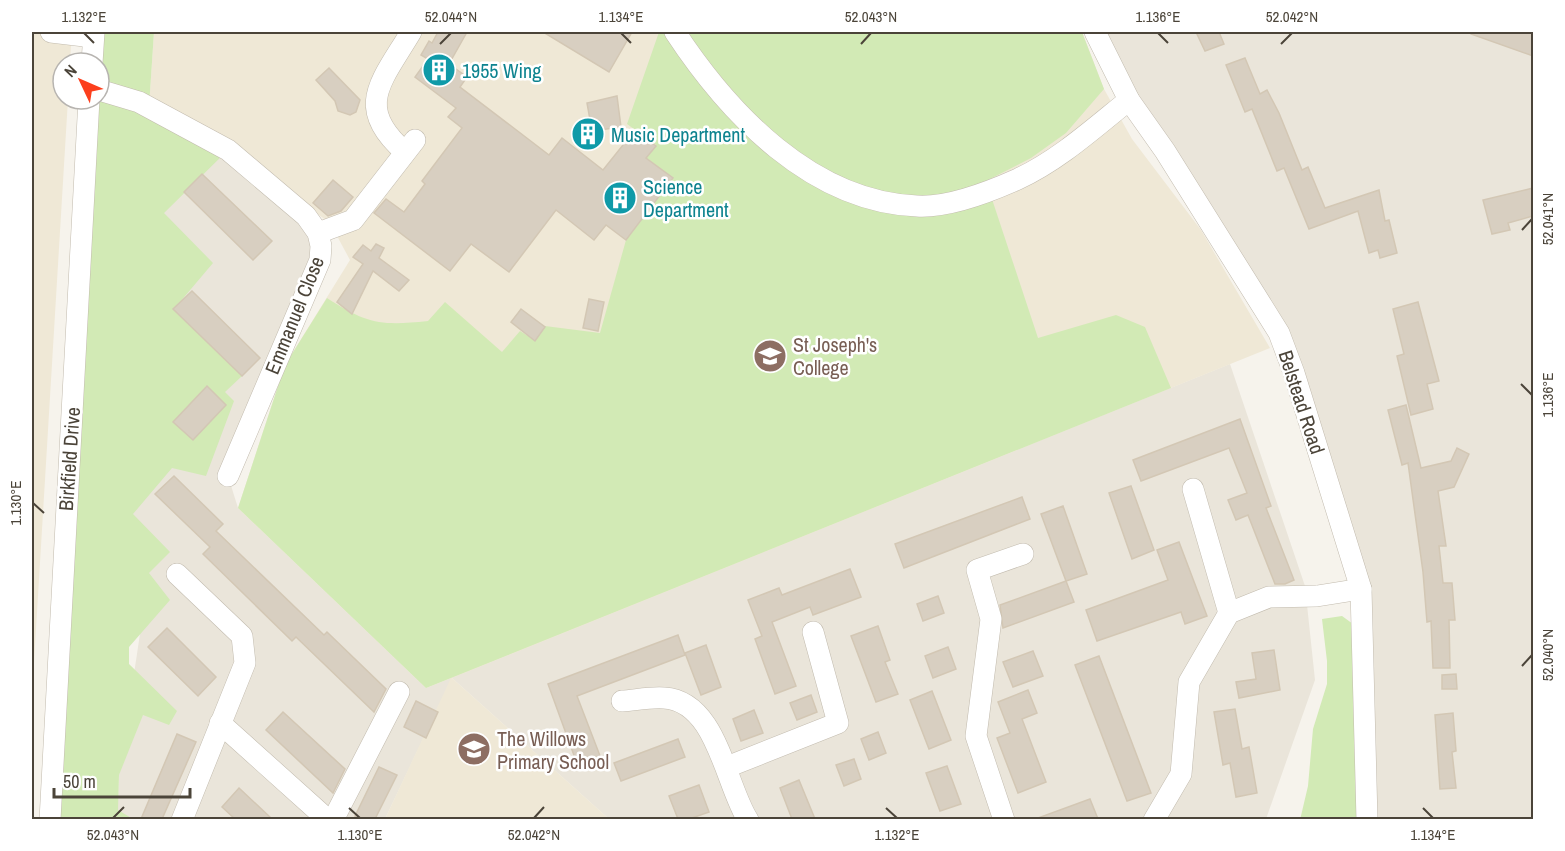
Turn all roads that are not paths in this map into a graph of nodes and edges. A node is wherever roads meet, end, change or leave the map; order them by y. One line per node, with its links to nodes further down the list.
1 (51, 32): 5 (street)
2 (411, 32): 10 (street)
3 (675, 32): 8 (street)
4 (1095, 32): 8 (street, Belstead Road)
5 (94, 34): 6 (street)
6 (93, 51)
7 (111, 94): 10 (street, Emmanuel Close)
8 (1129, 100): 15 (street, Belstead Road)
9 (88, 111): 22 (street, Birkfield Drive)
10 (318, 233): 11 (street, Emmanuel Close)
11 (228, 476)
12 (1193, 489): 16 (street)
13 (1023, 554): 27 (street)
14 (177, 574): 20 (street)
15 (1361, 589): 16 (street); 29 (street, Belstead Road)
16 (1229, 613): 28 (street)
17 (813, 632): 21 (street)
18 (399, 692): 25 (street)
19 (622, 701): 21 (street)
20 (220, 723): 23 (street); 24 (street)
21 (728, 767): 26 (street)
22 (51, 819)
23 (182, 819)
24 (328, 819)
25 (333, 819)
26 (748, 819)
27 (1004, 819)
28 (1154, 819)
29 (1367, 819)

